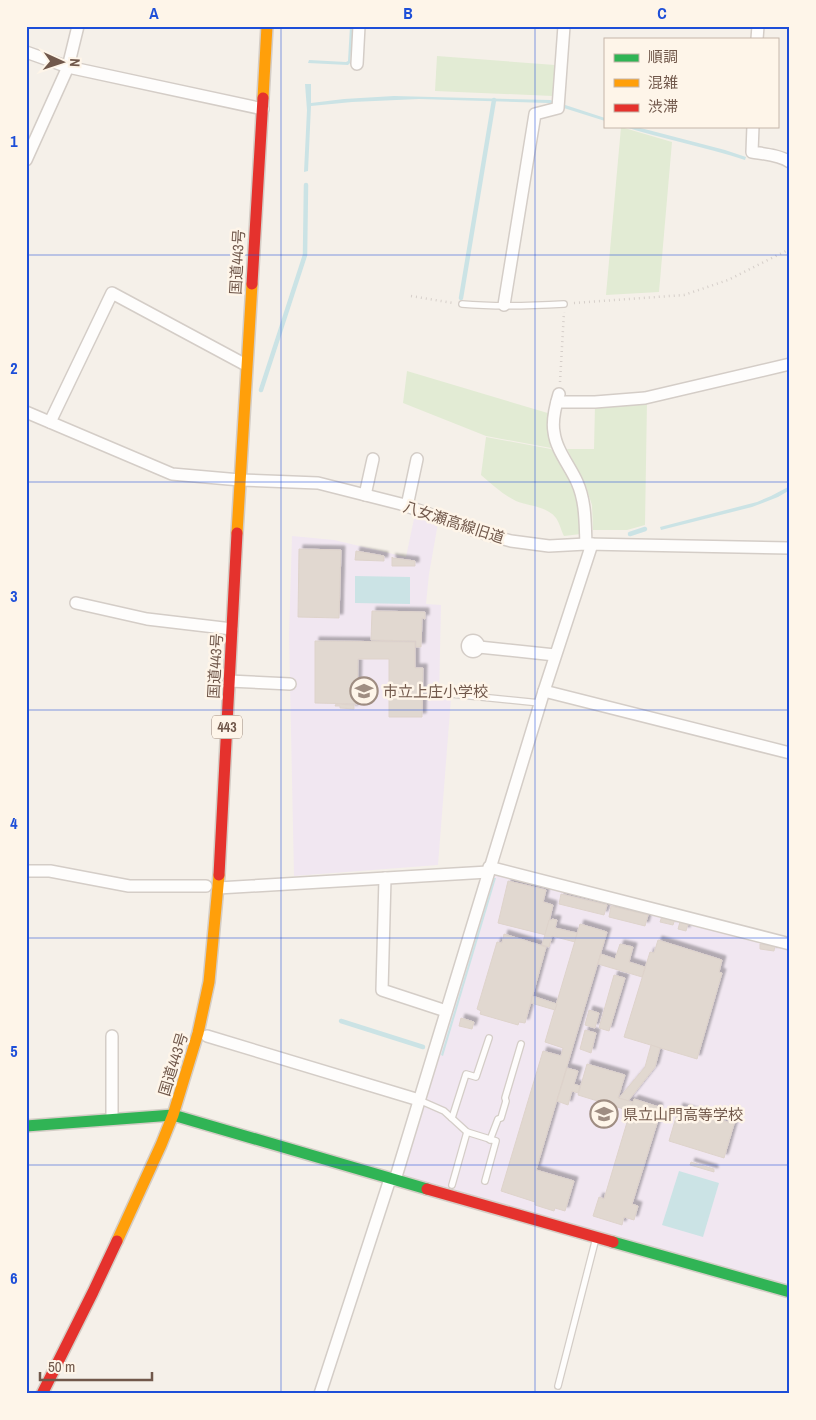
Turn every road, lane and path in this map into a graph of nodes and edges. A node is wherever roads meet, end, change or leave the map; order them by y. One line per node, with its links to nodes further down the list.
1 (78, 26): 7 (street)
2 (267, 26): 8 (main road, 国道443号 / 443)
3 (359, 26): 6 (street)
4 (564, 26): 16 (street)
5 (26, 52): 7 (street)
6 (357, 64)
7 (68, 67): 8 (street); 10 (street)
8 (263, 110): 18 (main road, 国道443号 / 443)
9 (753, 128): 11 (street)
10 (26, 160)
11 (790, 162)
12 (790, 249): 15 (path)
13 (411, 296): 14 (path)
14 (462, 304): 16 (lane)
15 (564, 304): 16 (lane); 19 (path)
16 (504, 306)
17 (790, 364): 19 (street)
18 (246, 365): 21 (street); 24 (main road, 国道443号 / 443)
19 (558, 398): 27 (street)
20 (26, 412): 21 (street, 八女瀬高線旧道)
21 (50, 422): 24 (street, 八女瀬高線旧道)
22 (373, 459): 25 (street)
23 (417, 459): 26 (street)
24 (240, 480): 25 (street, 八女瀬高線旧道); 30 (main road, 国道443号 / 443)
25 (365, 495): 26 (street, 八女瀬高線旧道)
26 (407, 506): 27 (street, 八女瀬高線旧道)
27 (589, 544): 28 (street, 八女瀬高線旧道); 32 (street)
28 (790, 548)
29 (76, 603): 30 (street)
30 (232, 629): 33 (main road, 国道443号 / 443)
31 (479, 647): 32 (street)
32 (555, 656): 36 (street)
33 (229, 681): 34 (street); 42 (main road, 国道443号 / 443)
34 (290, 684)
35 (440, 692): 36 (lane)
36 (542, 697): 37 (street); 38 (street)
37 (790, 753)
38 (489, 869): 40 (street); 43 (street); 44 (street)
39 (26, 871): 41 (street)
40 (385, 878): 42 (street); 44 (street)
41 (206, 886)
42 (218, 888): 50 (main road, 国道443号 / 443)
43 (790, 944)
44 (446, 1011): 49 (street)
45 (112, 1036): 52 (street)
46 (207, 1036): 49 (street)
47 (489, 1038): 51 (lane)
48 (521, 1044): 55 (lane)
49 (419, 1100): 51 (lane); 56 (street)
50 (173, 1115): 52 (main road); 56 (main road); 62 (main road, 国道443号 / 443)
51 (452, 1118): 54 (lane)
52 (112, 1120): 53 (main road)
53 (26, 1126)
54 (467, 1132): 55 (lane); 58 (lane)
55 (490, 1140): 57 (lane)
56 (392, 1179): 59 (main road); 63 (street)
57 (485, 1181)
58 (452, 1185)
59 (596, 1238): 60 (main road); 61 (lane)
60 (790, 1292)
61 (558, 1386)
62 (42, 1394)
63 (320, 1394)

